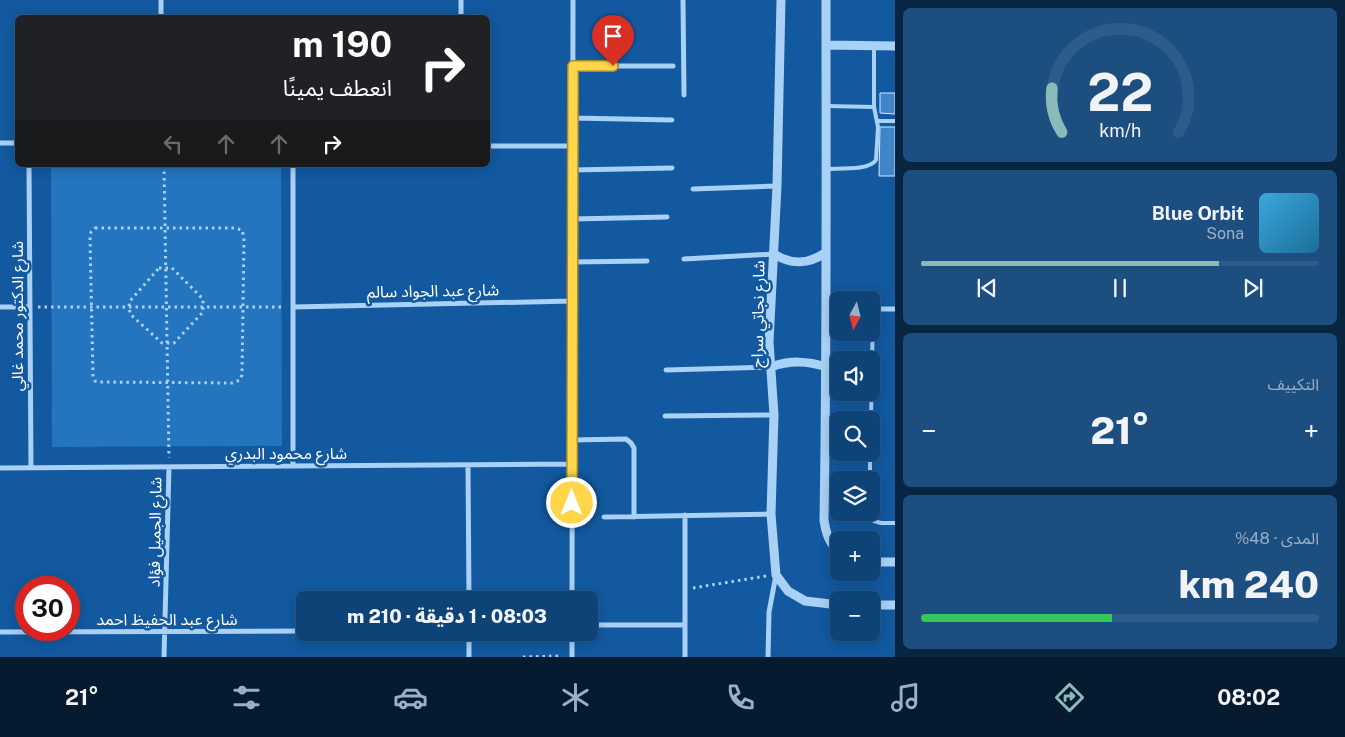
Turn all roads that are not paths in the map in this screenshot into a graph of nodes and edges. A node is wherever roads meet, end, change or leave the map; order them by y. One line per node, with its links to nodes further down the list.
1 (161, 0): 7 (street)
2 (461, 0): 8 (street)
3 (573, 0): 12 (street)
4 (683, 0): 14 (street)
5 (781, 0): 32 (street, شارع نجاتي سراج)
6 (826, 0): 9 (street)
7 (161, 15)
8 (461, 15)
9 (826, 45): 10 (street); 17 (street)
10 (874, 45): 11 (street); 15 (lane)
11 (895, 46)
12 (573, 66): 13 (street); 19 (street)
13 (672, 66)
14 (684, 95)
15 (874, 98): 16 (lane); 18 (lane)
16 (880, 99)
17 (826, 106): 18 (lane); 30 (street)
18 (874, 107): 21 (lane)
19 (573, 118): 20 (street); 26 (street)
20 (672, 120)
21 (877, 121): 22 (lane); 30 (lane)
22 (895, 121)
23 (0, 143): 24 (street)
24 (15, 143)
25 (490, 146): 26 (street)
26 (573, 146): 31 (street)
27 (28, 167): 43 (street, شارع الدكتور محمد غالي)
28 (293, 167): 44 (street)
29 (672, 168): 31 (street)
30 (826, 168): 36 (street)
31 (573, 170): 35 (street)
32 (777, 186): 33 (street); 37 (street, شارع نجاتي سراج)
33 (693, 189)
34 (667, 217): 35 (street)
35 (572, 219): 40 (street)
36 (825, 252): 37 (street); 45 (street)
37 (774, 254): 38 (street); 49 (street, شارع نجاتي سراج)
38 (684, 259)
39 (647, 261): 40 (street)
40 (572, 262): 41 (street)
41 (572, 301): 44 (street, شارع عبد الجواد سالم); 55 (street)
42 (0, 307): 43 (street)
43 (30, 307): 61 (street, شارع الدكتور محمد غالي)
44 (293, 307): 58 (street)
45 (827, 309): 50 (street)
46 (880, 309): 47 (street)
47 (895, 309)
48 (872, 341): 52 (lane)
49 (771, 367): 50 (street); 51 (street); 53 (street, شارع نجاتي سراج)
50 (827, 367): 68 (street)
51 (666, 370)
52 (871, 411)
53 (774, 415): 54 (street); 62 (street, شارع نجاتي سراج)
54 (665, 416)
55 (572, 440): 57 (street); 65 (street)
56 (468, 464): 57 (street, شارع محمود البدري); 58 (street, شارع محمود البدري); 72 (street)
57 (572, 464): 73 (street)
58 (293, 466): 59 (street, شارع محمود البدري)
59 (169, 467): 61 (street, شارع محمود البدري); 79 (street, شارع الجميل فؤاد)
60 (0, 468): 61 (street, شارع محمود البدري)
61 (31, 468)
62 (771, 514): 63 (street); 71 (street, شارع نجاتي سراج)
63 (685, 516): 65 (street); 78 (street)
64 (604, 517): 65 (street)
65 (634, 517)
66 (874, 521): 67 (lane)
67 (895, 523)
68 (830, 543)
69 (880, 562): 70 (street)
70 (895, 562)
71 (776, 575): 74 (street); 88 (street, شارع نجاتي سراج)
72 (469, 591)
73 (572, 591)
74 (830, 604)
75 (880, 605): 76 (street)
76 (895, 605)
77 (598, 624): 78 (street)
78 (685, 625): 87 (street)
79 (165, 631): 80 (street, شارع عبد الحفيظ احمد); 81 (street, شارع عبد الحفيظ احمد); 85 (street, شارع الجميل فؤاد)
80 (296, 631)
81 (0, 632)
82 (469, 641): 86 (street)
83 (572, 641): 84 (street)
84 (572, 656)
85 (164, 657)
86 (469, 657)
87 (686, 657)
88 (768, 657)

